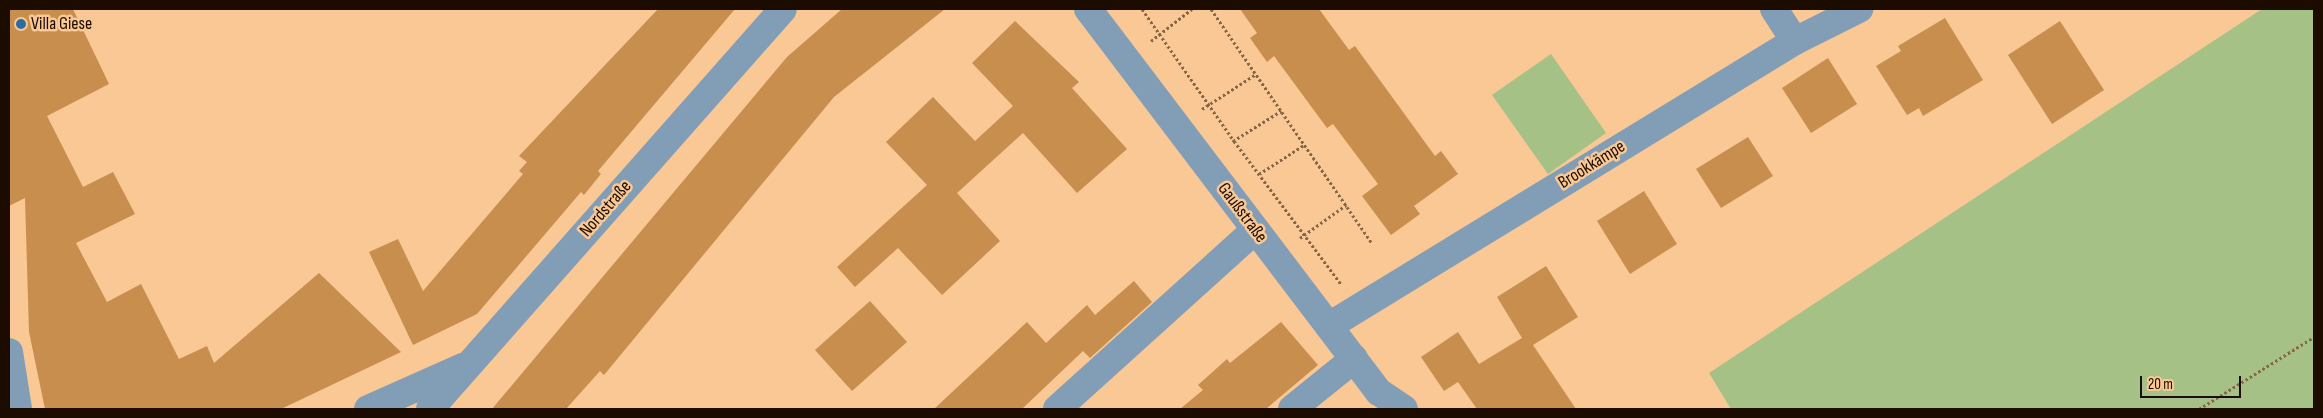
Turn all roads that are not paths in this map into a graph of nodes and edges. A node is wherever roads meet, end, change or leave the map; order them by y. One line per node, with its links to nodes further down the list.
1 (783, 9): 10 (street, Nordstraße)
2 (1088, 9): 6 (street, Gaußstraße)
3 (1774, 9): 5 (street)
4 (1859, 9): 5 (street, Brookkämpe)
5 (1795, 40): 7 (street, Brookkämpe)
6 (1255, 230): 7 (street, Gaußstraße); 15 (street)
7 (1329, 326): 9 (street, Gaußstraße)
8 (9, 352): 12 (street)
9 (1354, 358): 11 (street, Gaußstraße); 16 (street)
10 (470, 364): 13 (street); 14 (street, Nordstraße)
11 (1386, 401): 17 (street, Gaußstraße)
12 (18, 409)
13 (368, 409)
14 (430, 409)
15 (1057, 409)
16 (1292, 409)
17 (1404, 409)

